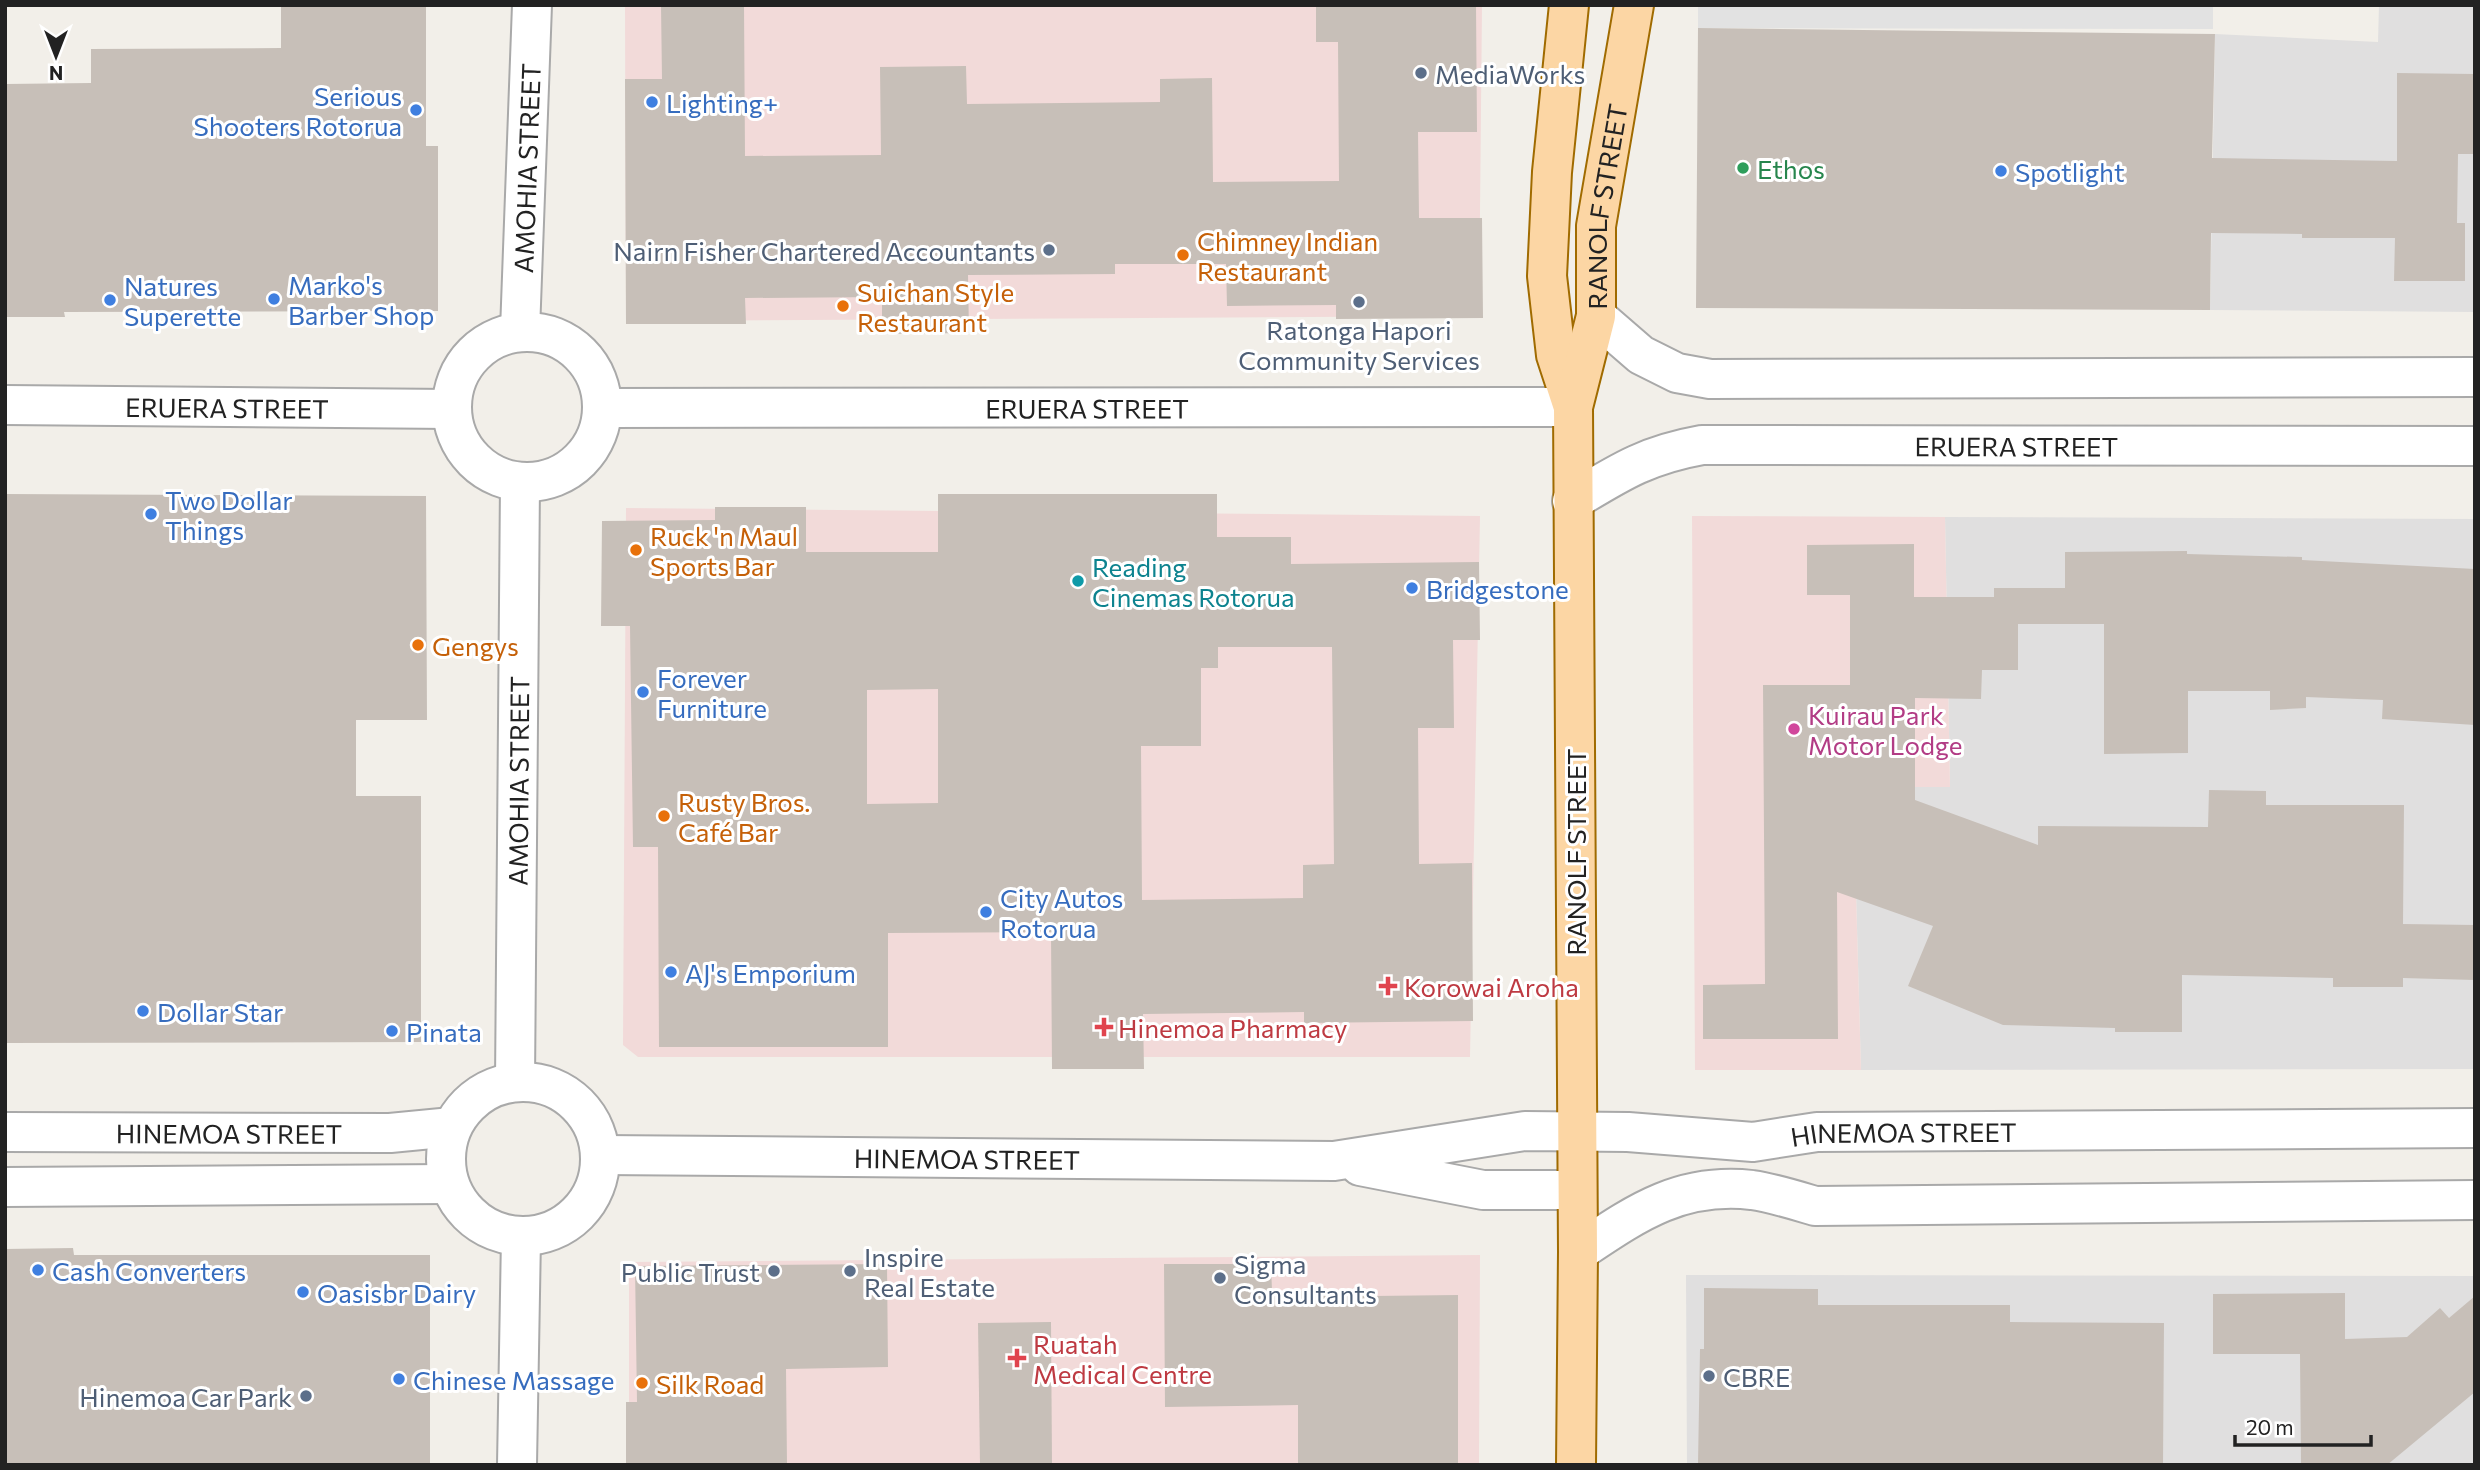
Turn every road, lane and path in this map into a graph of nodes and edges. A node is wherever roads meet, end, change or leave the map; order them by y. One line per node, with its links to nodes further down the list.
1 (531, 5): 5 (street, AMOHIA STREET)
2 (1569, 5): 8 (main road, RANOLF STREET)
3 (1634, 5): 4 (main road, RANOLF STREET)
4 (1595, 316): 6 (street); 8 (main road, RANOLF STREET)
5 (520, 331): 9 (street); 10 (street)
6 (2475, 376)
7 (5, 405): 10 (street, ERUERA STREET)
8 (1573, 407): 9 (street, ERUERA STREET); 13 (main road, RANOLF STREET)
9 (602, 408): 12 (street)
10 (451, 409): 12 (street)
11 (2475, 446): 13 (street, ERUERA STREET)
12 (520, 482): 14 (street, AMOHIA STREET)
13 (1572, 501): 18 (main road, RANOLF STREET)
14 (514, 1082): 15 (street); 19 (street)
15 (452, 1127): 17 (street, HINEMOA STREET); 21 (street)
16 (2475, 1128): 18 (street, HINEMOA STREET)
17 (5, 1132)
18 (1576, 1132): 20 (street, HINEMOA STREET); 23 (main road, RANOLF STREET)
19 (601, 1155): 20 (street, HINEMOA STREET); 25 (street)
20 (1334, 1161): 23 (street, HINEMOA STREET)
21 (449, 1184): 22 (street, HINEMOA STREET); 25 (street)
22 (5, 1187)
23 (1577, 1190): 26 (main road, RANOLF STREET)
24 (2475, 1200): 26 (street)
25 (520, 1237): 27 (street)
26 (1578, 1252): 28 (main road, RANOLF STREET)
27 (517, 1465)
28 (1576, 1465)

